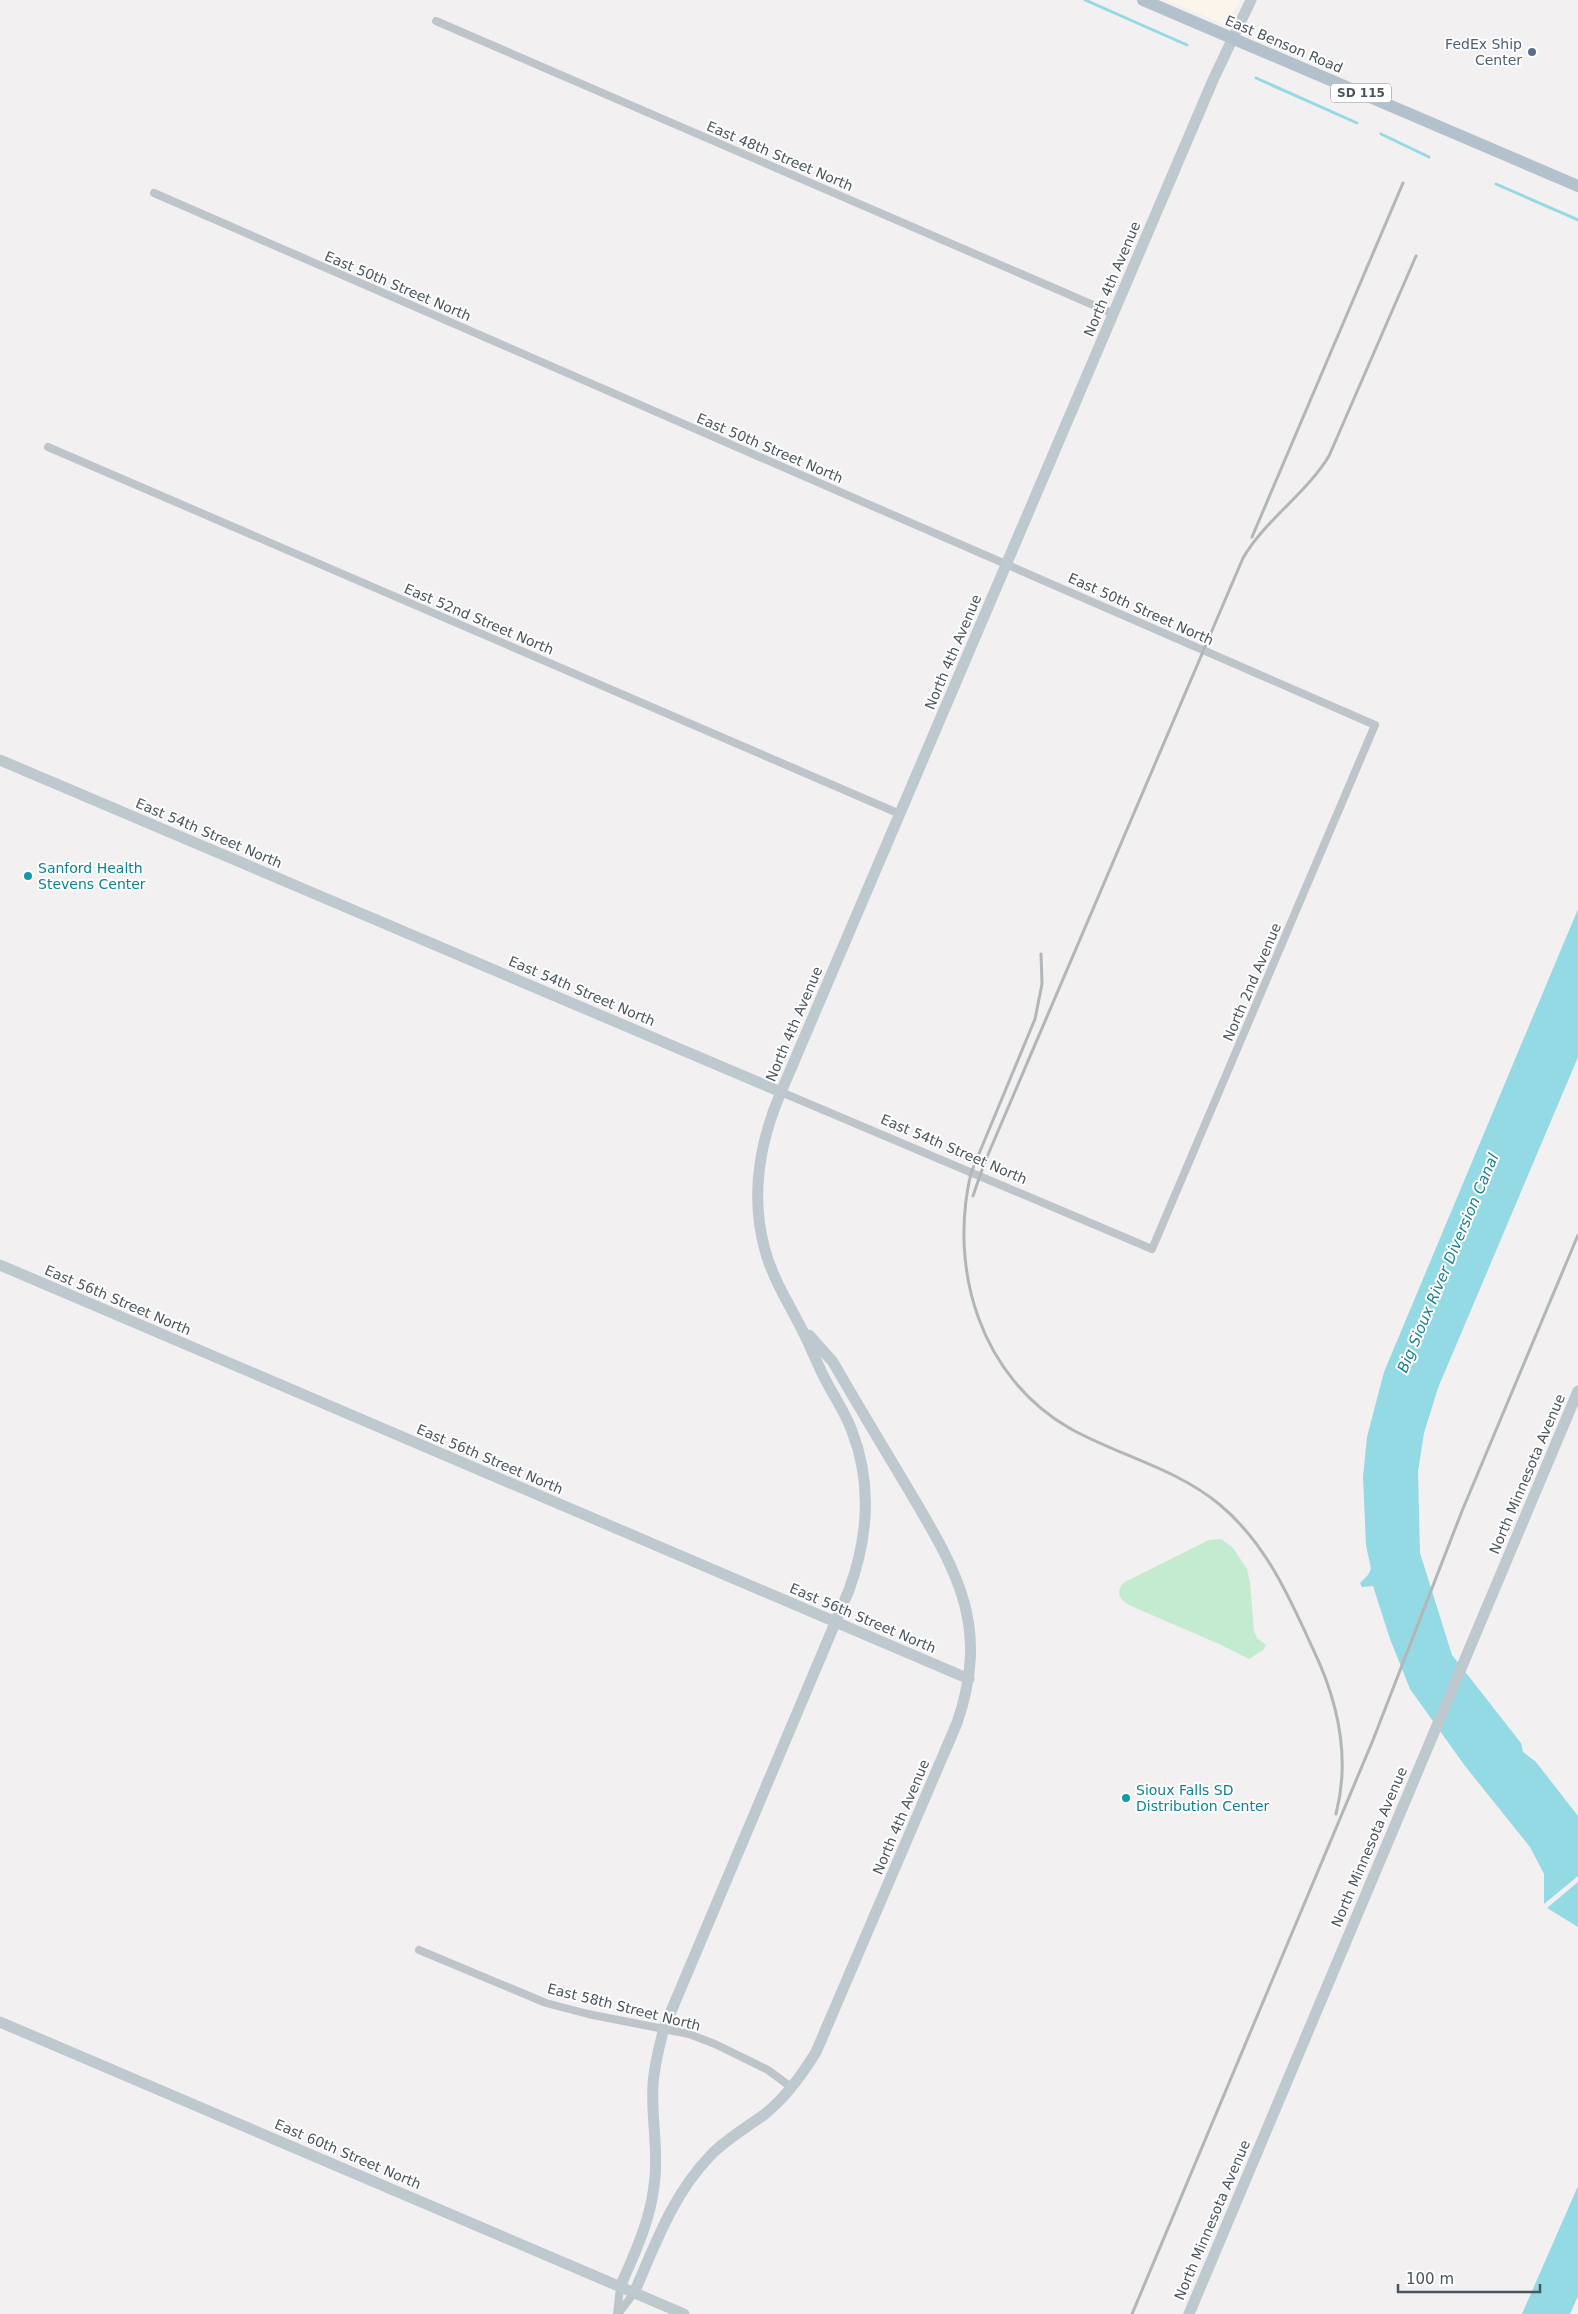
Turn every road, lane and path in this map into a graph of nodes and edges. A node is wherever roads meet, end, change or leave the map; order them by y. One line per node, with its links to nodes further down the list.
1 (1143, 0): 4 (main road, East Benson Road / SD 115)
2 (1251, 0): 4 (street, North 4th Avenue)
3 (436, 21): 7 (street, East 48th Street North)
4 (1232, 38): 5 (main road, East Benson Road / SD 115); 7 (street, North 4th Avenue)
5 (1578, 186)
6 (154, 194): 9 (street, East 50th Street North)
7 (1114, 314): 9 (street, North 4th Avenue)
8 (48, 447): 12 (street, East 52nd Street North)
9 (1007, 565): 10 (street, East 50th Street North); 12 (street, North 4th Avenue)
10 (1375, 725): 14 (street, North 2nd Avenue)
11 (0, 760): 13 (street, East 54th Street North)
12 (900, 814): 13 (street, North 4th Avenue)
13 (781, 1092): 14 (street, East 54th Street North); 16 (street, North 4th Avenue)
14 (1152, 1249)
15 (0, 1265): 18 (street, East 56th Street North)
16 (799, 1324): 18 (street, North 4th Avenue); 19 (street, North 4th Avenue)
17 (1578, 1391): 28 (street, North Minnesota Avenue)
18 (835, 1622): 19 (street, East 56th Street North); 22 (street, North 4th Avenue)
19 (969, 1679): 23 (street, North 4th Avenue)
20 (419, 1950): 22 (street, East 58th Street North)
21 (0, 2022): 24 (street, East 60th Street North)
22 (664, 2028): 23 (street, East 58th Street North); 24 (street, North 4th Avenue)
23 (791, 2087): 25 (street, North 4th Avenue)
24 (620, 2287): 25 (street, East 60th Street North); 26 (street)
25 (634, 2292): 26 (street); 27 (street, East 60th Street North)
26 (617, 2314)
27 (684, 2314)
28 (1189, 2314)

